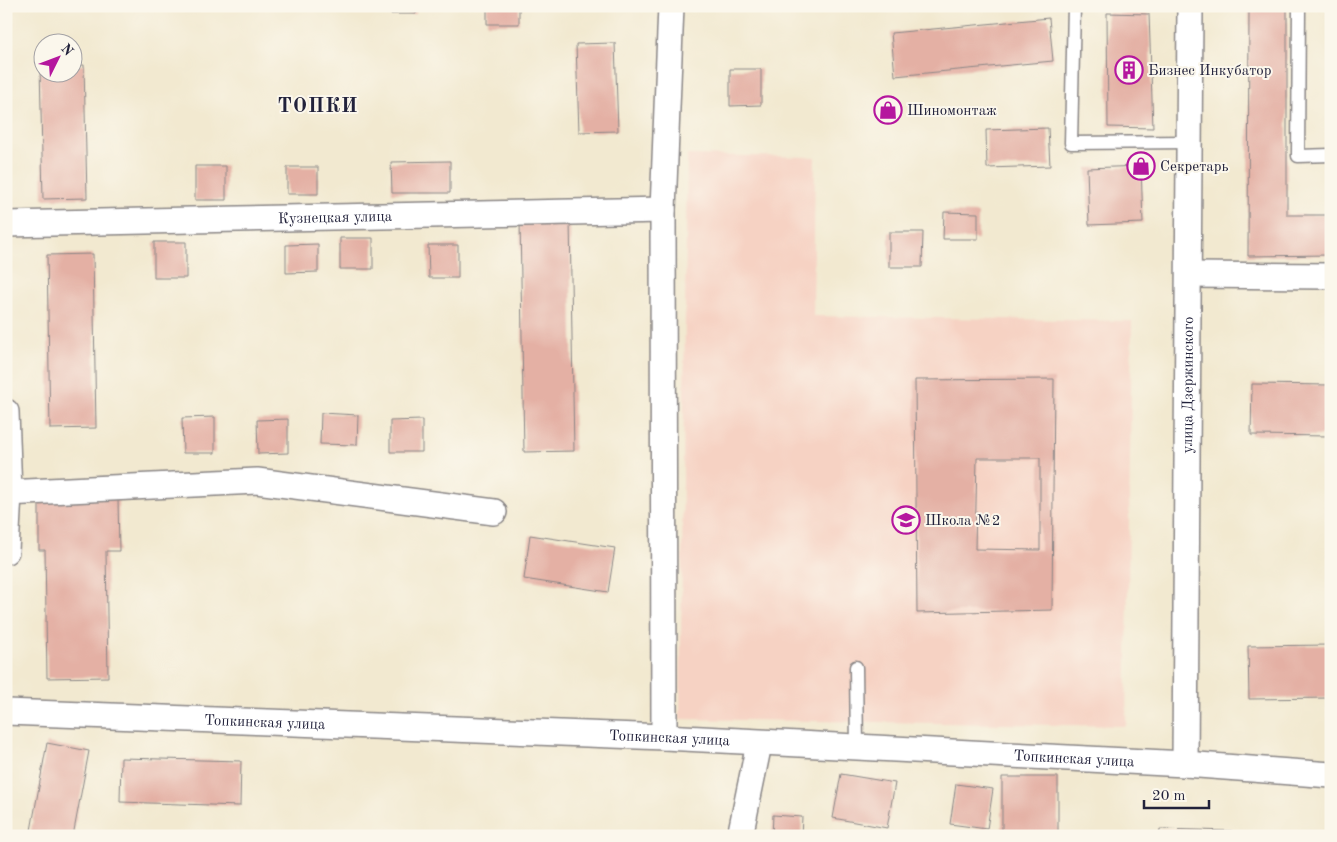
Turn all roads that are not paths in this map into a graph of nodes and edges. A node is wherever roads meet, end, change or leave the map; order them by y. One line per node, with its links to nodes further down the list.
1 (671, 6): 7 (street)
2 (1074, 6): 5 (lane)
3 (1190, 6): 5 (street, улица Дзержинского)
4 (1299, 6): 6 (lane)
5 (1189, 142): 9 (street, улица Дзержинского)
6 (1331, 155)
7 (663, 210): 8 (street, Кузнецкая улица); 17 (street)
8 (6, 224)
9 (1189, 275): 10 (street); 20 (street, улица Дзержинского)
10 (1331, 276)
11 (6, 412): 12 (street)
12 (8, 493): 13 (street); 14 (street)
13 (494, 512)
14 (6, 551)
15 (856, 667): 19 (lane)
16 (6, 712): 17 (street, Топкинская улица)
17 (664, 737): 18 (street, Топкинская улица)
18 (759, 744): 19 (street, Топкинская улица); 22 (street)
19 (857, 748): 20 (street, Топкинская улица)
20 (1185, 764): 21 (street, Топкинская улица)
21 (1331, 775)
22 (740, 836)

